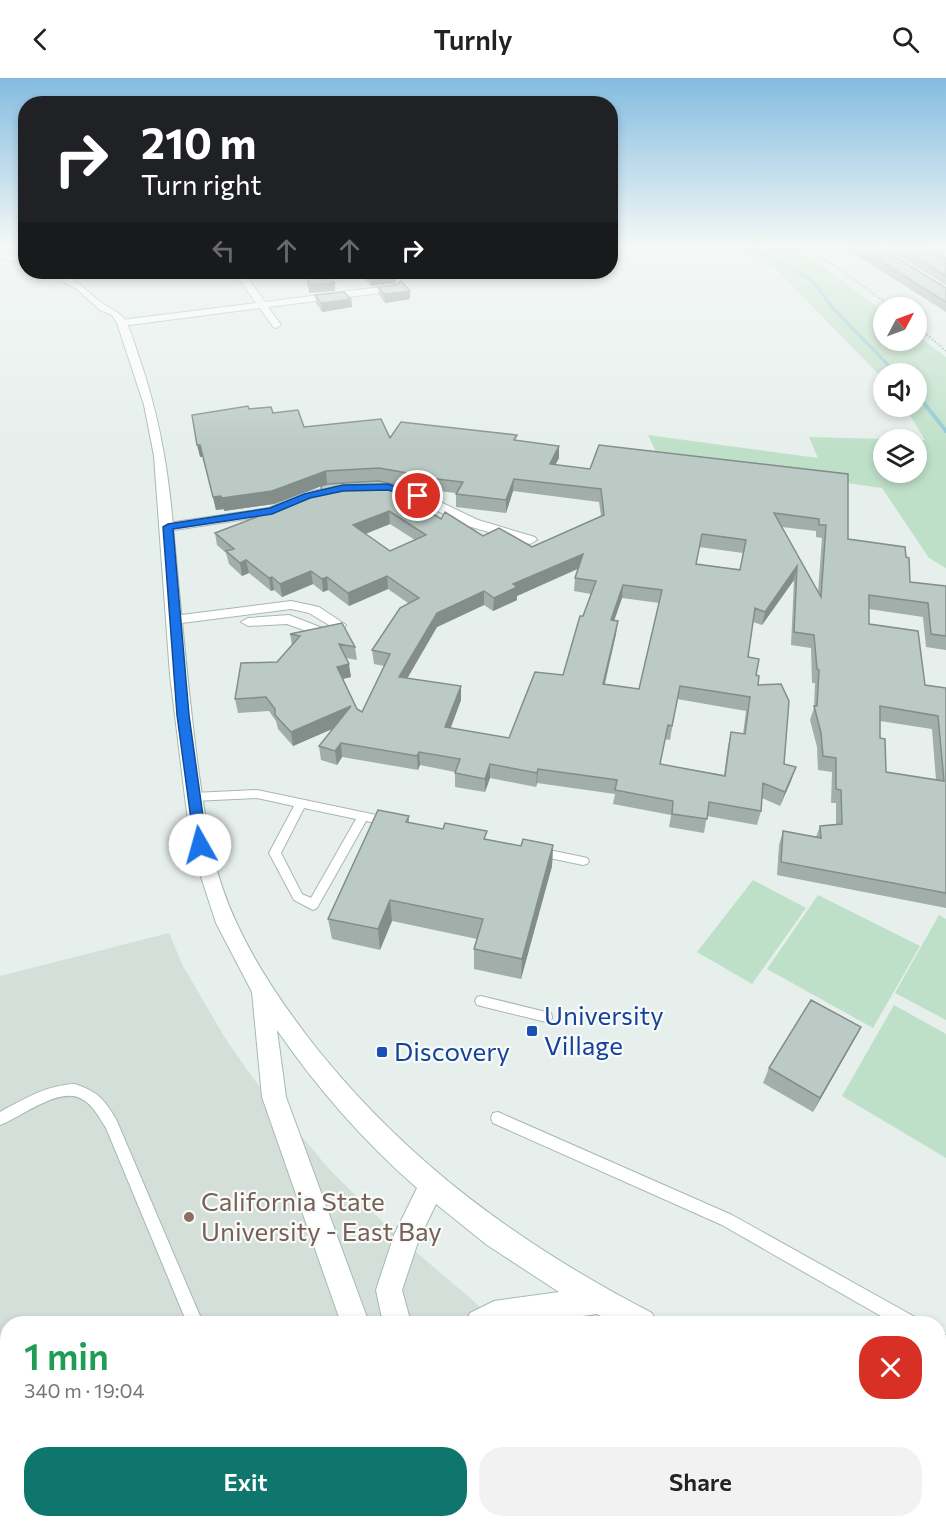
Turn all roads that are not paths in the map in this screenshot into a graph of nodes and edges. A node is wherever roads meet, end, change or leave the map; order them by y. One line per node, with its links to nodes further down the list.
1 (114, 315): 5 (main road)
2 (118, 315): 5 (main road)
3 (160, 315): 5 (main road)
4 (268, 315): 6 (main road)
5 (119, 318): 9 (main road)
6 (276, 325)
7 (356, 487): 9 (main road)
8 (373, 487): 10 (main road)
9 (168, 527): 12 (main road)
10 (530, 540)
11 (339, 625): 12 (main road)
12 (174, 627): 13 (main road); 14 (main road)
13 (320, 632)
14 (193, 797): 15 (lane); 20 (main road)
15 (301, 803): 16 (lane); 16 (lane)
16 (363, 816): 17 (lane)
17 (398, 823)
18 (525, 849): 19 (lane)
19 (583, 861)
20 (262, 992): 25 (main road); 28 (main road)
21 (481, 1001): 22 (lane)
22 (546, 1017)
23 (498, 1118): 32 (lane)
24 (0, 1119): 27 (lane)
25 (432, 1187): 26 (main road); 29 (main road)
26 (597, 1300): 30 (main road); 31 (main road)
27 (192, 1316)
28 (352, 1316)
29 (395, 1316)
30 (492, 1316)
31 (628, 1316)
32 (897, 1316)

